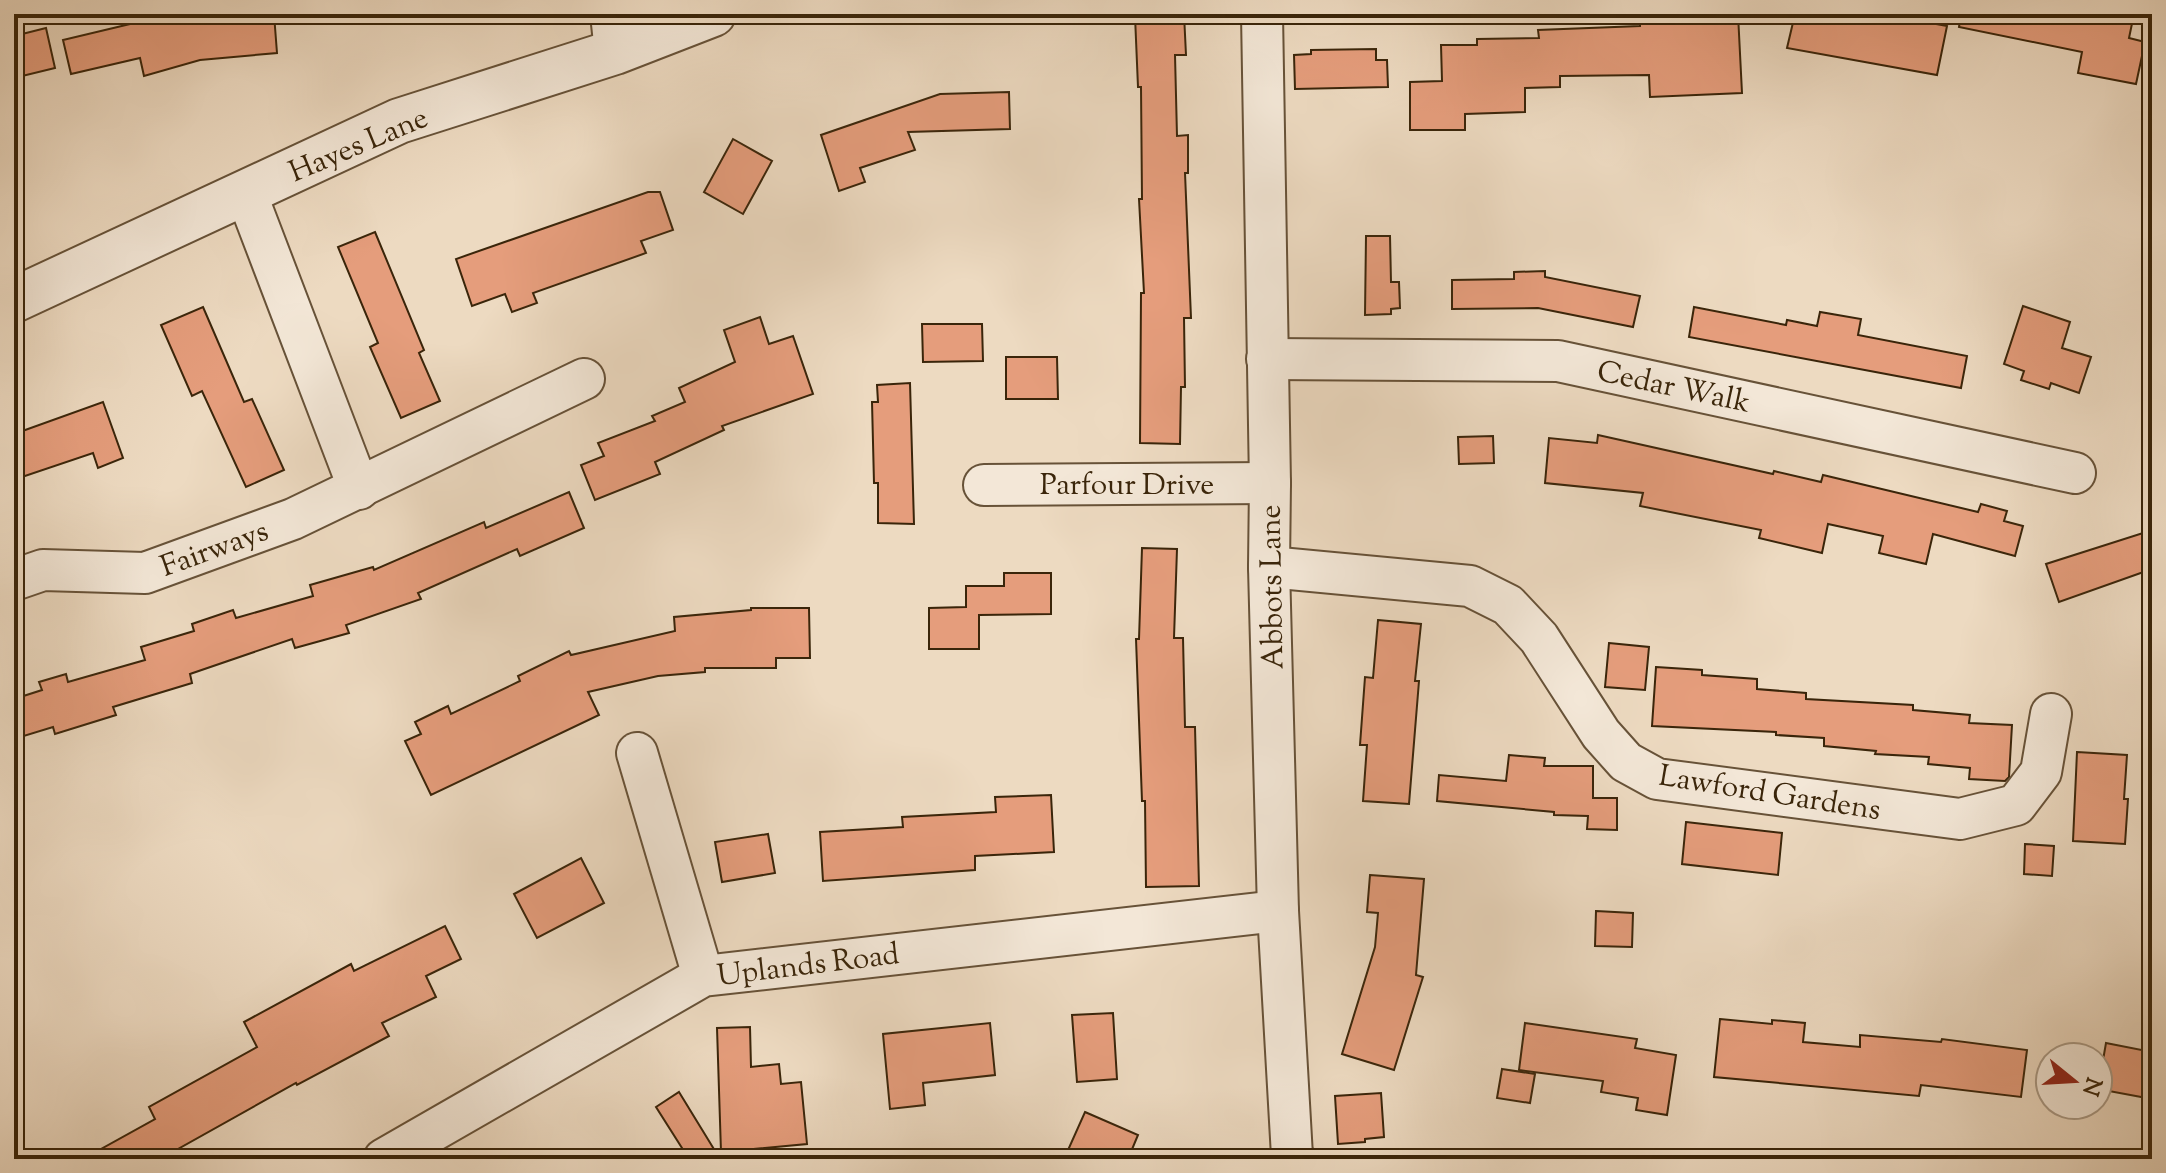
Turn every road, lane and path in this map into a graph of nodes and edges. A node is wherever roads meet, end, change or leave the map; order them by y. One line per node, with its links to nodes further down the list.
1 (713, 14): 3 (street, Hayes Lane)
2 (1262, 14): 6 (street, Abbots Lane)
3 (613, 33): 4 (street, Hayes Lane)
4 (246, 193): 5 (street, Hayes Lane); 11 (street)
5 (14, 300)
6 (1267, 359): 8 (street, Cedar Walk); 9 (street, Abbots Lane)
7 (584, 379): 11 (street, Fairways)
8 (2075, 473)
9 (1270, 483): 10 (street, Parfour Drive); 12 (street, Abbots Lane)
10 (984, 485)
11 (359, 489): 13 (street, Fairways)
12 (1269, 567): 14 (street, Lawford Gardens); 16 (street, Abbots Lane)
13 (14, 580)
14 (2051, 714)
15 (637, 753): 17 (street)
16 (1278, 911): 17 (street, Uplands Road); 18 (street, Abbots Lane)
17 (703, 976): 19 (street, Uplands Road)
18 (1290, 1158)
19 (384, 1159)

